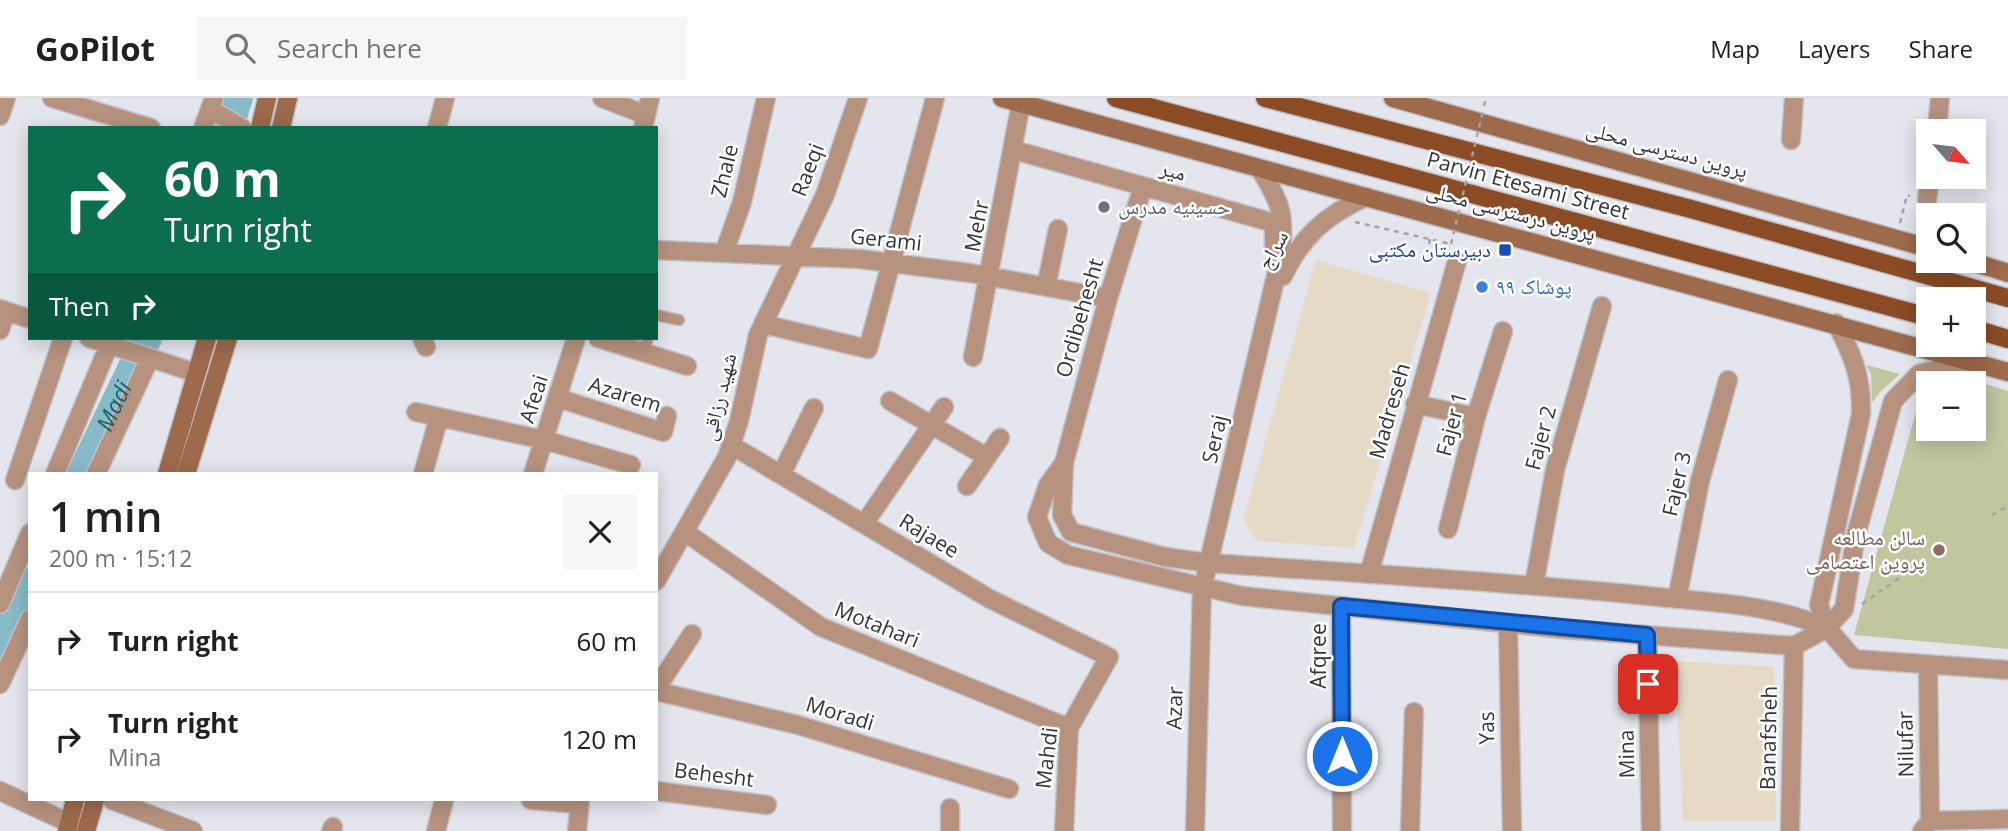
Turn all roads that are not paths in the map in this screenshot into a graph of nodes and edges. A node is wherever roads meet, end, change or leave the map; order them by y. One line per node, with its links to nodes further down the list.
1 (6, 98): 19 (street)
2 (52, 98): 21 (street)
3 (267, 98): 25 (main road)
4 (288, 98): 26 (main road)
5 (445, 98): 27 (street)
6 (602, 98): 18 (street)
7 (766, 98): 38 (street, Zhale)
8 (858, 98): 39 (street, Raeqi)
9 (935, 98): 41 (street)
10 (1002, 98): 16 (main road, پروین درسترسی محلی)
11 (1116, 98): 52 (main road, Parvin Etesami Street)
12 (1265, 98): 48 (main road, Parvin Etesami Street)
13 (1392, 98): 36 (main road, پروین دسترسی محلی)
14 (1794, 98): 28 (street)
15 (1940, 98): 20 (street)
16 (1021, 103): 29 (street, Mehr); 30 (main road, پروین درسترسی محلی)
17 (212, 104): 23 (street); 24 (street)
18 (646, 114)
19 (0, 116)
20 (1938, 119)
21 (115, 123): 22 (street)
22 (137, 126)
23 (204, 126)
24 (240, 126)
25 (260, 126)
26 (281, 126)
27 (438, 126)
28 (1791, 140)
29 (1014, 150): 31 (street, میر); 45 (street, Mehr)
30 (1260, 169): 33 (main road, پروین درسترسی محلی); 43 (street, سراج)
31 (1143, 186): 43 (street, میر); 47 (street, Ordibehesht)
32 (1928, 189): 34 (street)
33 (1366, 197): 49 (street, سراج); 56 (main road, پروین درسترسی محلی)
34 (1927, 200)
35 (1058, 229): 46 (street)
36 (1916, 245)
37 (658, 250): 38 (street, Gerami)
38 (724, 253): 39 (street, Gerami)
39 (795, 256): 41 (street, Gerami); 57 (street, شهید رزاقی)
40 (1457, 261): 78 (street, Madreseh)
41 (890, 263): 45 (street, Gerami); 57 (street)
42 (1986, 266): 44 (main road)
43 (1278, 270): 49 (street, سراج)
44 (2008, 273)
45 (990, 277): 46 (street, Gerami); 69 (street, Mehr)
46 (1046, 287): 47 (street, Gerami)
47 (1108, 298): 92 (street, Ordibehesht)
48 (2008, 298)
49 (1272, 301): 107 (street, Seraj)
50 (1602, 306): 110 (street, Fajer 2)
51 (3, 310): 54 (street); 58 (street)
52 (1916, 314)
53 (658, 315): 55 (lane)
54 (28, 317)
55 (679, 320)
56 (1836, 323): 71 (main road, پروین درسترسی محلی); 82 (street)
57 (763, 324): 90 (street, شهید رزاقی)
58 (0, 330)
59 (1503, 331): 85 (street, Fajer 1)
60 (1986, 333): 61 (main road)
61 (2008, 339)
62 (62, 340): 101 (street)
63 (206, 340): 74 (main road)
64 (227, 340): 97 (main road)
65 (575, 340): 76 (street, Afeai)
66 (612, 340): 68 (street)
67 (111, 341): 70 (street); 94 (street)
68 (646, 345): 72 (street)
69 (973, 357)
70 (150, 358): 74 (street); 95 (street)
71 (1971, 361): 73 (main road, پروین درسترسی محلی); 86 (street)
72 (687, 366)
73 (2008, 372)
74 (196, 373): 96 (main road)
75 (1728, 380): 112 (street, Fajer 3)
76 (558, 398): 83 (street, Azarem); 89 (street, Afeai)
77 (890, 401): 87 (street)
78 (1415, 404): 85 (street); 109 (street, Madreseh)
79 (944, 407): 87 (street)
80 (814, 408): 100 (street)
81 (416, 412): 84 (street)
82 (1861, 414): 86 (street); 117 (street)
83 (667, 416)
84 (439, 417): 89 (street); 98 (street)
85 (1476, 417): 104 (street, Fajer 1)
86 (1887, 418): 117 (street)
87 (932, 425): 91 (street); 103 (street)
88 (1000, 439): 91 (street)
89 (544, 440): 93 (street); 99 (street, Afeai)
90 (731, 445): 100 (street, Rajaee); 105 (street, شهید رزاقی)
91 (987, 457): 102 (street)
92 (1064, 463): 107 (street); 111 (street)
93 (631, 465)
94 (56, 472)
95 (97, 472)
96 (168, 472)
97 (187, 472)
98 (425, 472)
99 (534, 472)
100 (781, 475): 103 (street, Rajaee)
101 (15, 480)
102 (967, 486)
103 (864, 524): 121 (street, Rajaee)
104 (1448, 529)
105 (685, 532): 108 (street, شهید رزاقی); 128 (street, Motahari)
106 (28, 538): 113 (street)
107 (1209, 563): 109 (street); 111 (street, Seraj)
108 (659, 570)
109 (1368, 573): 110 (street)
110 (1534, 585): 112 (street)
111 (1202, 587): 114 (street); 149 (street, Azar)
112 (1676, 599): 117 (street)
113 (0, 604)
114 (1341, 606): 116 (street); 150 (street, Afqree)
115 (28, 624): 124 (street)
116 (1508, 624): 119 (street); 152 (street, Yas)
117 (1827, 628): 120 (street); 122 (street)
118 (692, 634): 125 (street)
119 (1647, 635): 120 (street); 153 (street, Mina)
120 (1794, 646): 154 (street, Banafsheh)
121 (1109, 657): 128 (street, Mahdi)
122 (1928, 666): 123 (street); 141 (street, Nilufar)
123 (2008, 670)
124 (0, 684)
125 (658, 687)
126 (658, 690): 129 (street, Moradi)
127 (1414, 712): 151 (street)
128 (1069, 728): 148 (street, Mahdi)
129 (1009, 789)
130 (0, 791): 142 (street)
131 (658, 791): 138 (street, Behesht)
132 (75, 801): 142 (main road)
133 (94, 801): 143 (main road)
134 (115, 801): 144 (street)
135 (438, 801): 145 (street)
136 (555, 801): 137 (street)
137 (579, 802): 146 (street)
138 (767, 805)
139 (950, 808): 147 (street)
140 (2008, 819): 141 (street)
141 (1926, 826)
142 (68, 827)
143 (86, 831)
144 (193, 831)
145 (436, 831)
146 (577, 831)
147 (950, 831)
148 (1064, 831)
149 (1195, 831)
150 (1342, 831)
151 (1410, 831)
152 (1511, 831)
153 (1651, 831)
154 (1790, 831)

